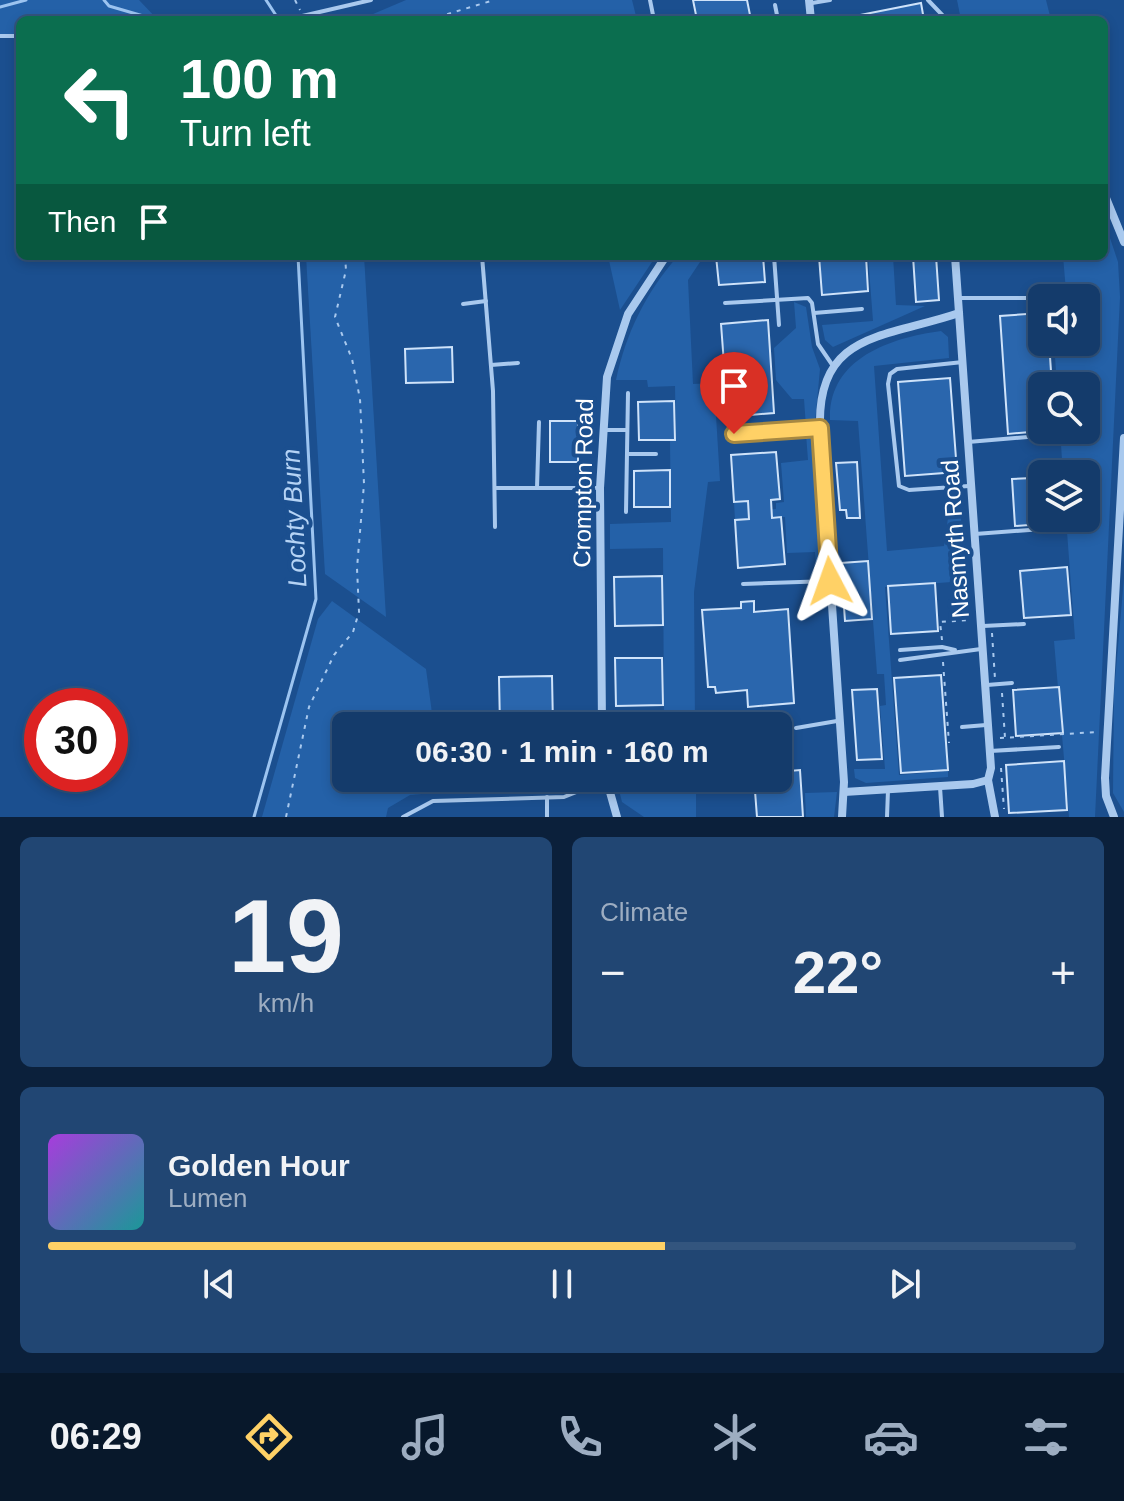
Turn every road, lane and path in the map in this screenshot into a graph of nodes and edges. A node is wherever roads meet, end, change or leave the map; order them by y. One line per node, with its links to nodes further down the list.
1 (295, 0): 8 (path)
2 (371, 0): 8 (lane)
3 (494, 0): 10 (path)
4 (830, 0): 6 (lane)
5 (928, 0): 12 (lane)
6 (809, 2)
7 (775, 5): 11 (lane)
8 (303, 14): 9 (lane)
9 (297, 16)
10 (441, 16)
11 (777, 16)
12 (943, 16)
13 (1108, 203): 14 (street)
14 (1124, 242)
15 (345, 260): 85 (path)
16 (482, 260): 23 (lane)
17 (663, 260): 38 (street, Crompton Road)
18 (774, 260): 22 (lane)
19 (955, 260): 20 (street, Nasmyth Road)
20 (958, 298): 21 (lane); 28 (street, Nasmyth Road)
21 (1028, 298)
22 (777, 299): 24 (lane); 27 (lane); 29 (lane)
23 (486, 301): 25 (lane); 32 (lane)
24 (725, 303)
25 (463, 304)
26 (862, 309): 27 (lane)
27 (814, 313): 33 (lane)
28 (959, 313): 30 (street, Nasmyth Road); 33 (street)
29 (779, 325)
30 (963, 362): 42 (street, Nasmyth Road); 46 (lane)
31 (518, 363): 32 (lane)
32 (491, 365): 47 (lane)
33 (833, 366): 36 (street)
34 (628, 393): 37 (lane)
35 (539, 422): 48 (lane)
36 (820, 428): 39 (lane); 54 (street)
37 (627, 430): 38 (lane); 43 (lane)
38 (602, 431): 49 (street, Crompton Road)
39 (734, 434)
40 (1028, 437): 42 (lane)
41 (1124, 438): 45 (street)
42 (968, 442): 46 (street, Nasmyth Road)
43 (627, 454): 44 (lane); 50 (lane)
44 (656, 454)
45 (1123, 468): 94 (street)
46 (972, 485): 53 (street, Nasmyth Road)
47 (495, 488): 48 (lane); 51 (lane)
48 (537, 488): 49 (lane)
49 (600, 488): 69 (street, Crompton Road)
50 (626, 512)
51 (495, 527)
52 (1028, 530): 53 (lane)
53 (975, 534): 58 (street, Nasmyth Road)
54 (830, 581): 55 (lane); 70 (street)
55 (743, 584)
56 (969, 620): 60 (path)
57 (1024, 624): 59 (lane)
58 (981, 626): 59 (lane); 61 (street, Nasmyth Road)
59 (992, 626): 67 (path)
60 (942, 647): 62 (lane); 63 (lane)
61 (983, 648): 63 (lane); 68 (street, Nasmyth Road)
62 (900, 650)
63 (957, 650): 64 (lane)
64 (943, 655): 65 (lane); 75 (path)
65 (900, 660)
66 (1012, 683): 67 (lane)
67 (999, 684): 68 (lane); 74 (path)
68 (986, 685): 71 (street, Nasmyth Road)
69 (602, 712)
70 (840, 721): 73 (lane); 83 (street)
71 (988, 724): 72 (lane); 77 (street, Nasmyth Road)
72 (962, 727)
73 (796, 728)
74 (1090, 732)
75 (949, 743)
76 (1059, 747): 77 (lane)
77 (995, 751): 78 (street, Nasmyth Road); 93 (path)
78 (988, 780): 79 (street); 92 (street, Nasmyth Road)
79 (940, 787): 80 (street); 91 (lane)
80 (888, 790): 83 (street); 90 (lane)
81 (573, 792): 84 (lane)
82 (610, 792): 88 (street)
83 (844, 792): 89 (street)
84 (547, 797): 86 (lane); 87 (lane)
85 (286, 817)
86 (403, 817)
87 (547, 817)
88 (617, 817)
89 (842, 817)
90 (887, 817)
91 (942, 817)
92 (995, 817)
93 (1004, 817)
94 (1114, 817)

